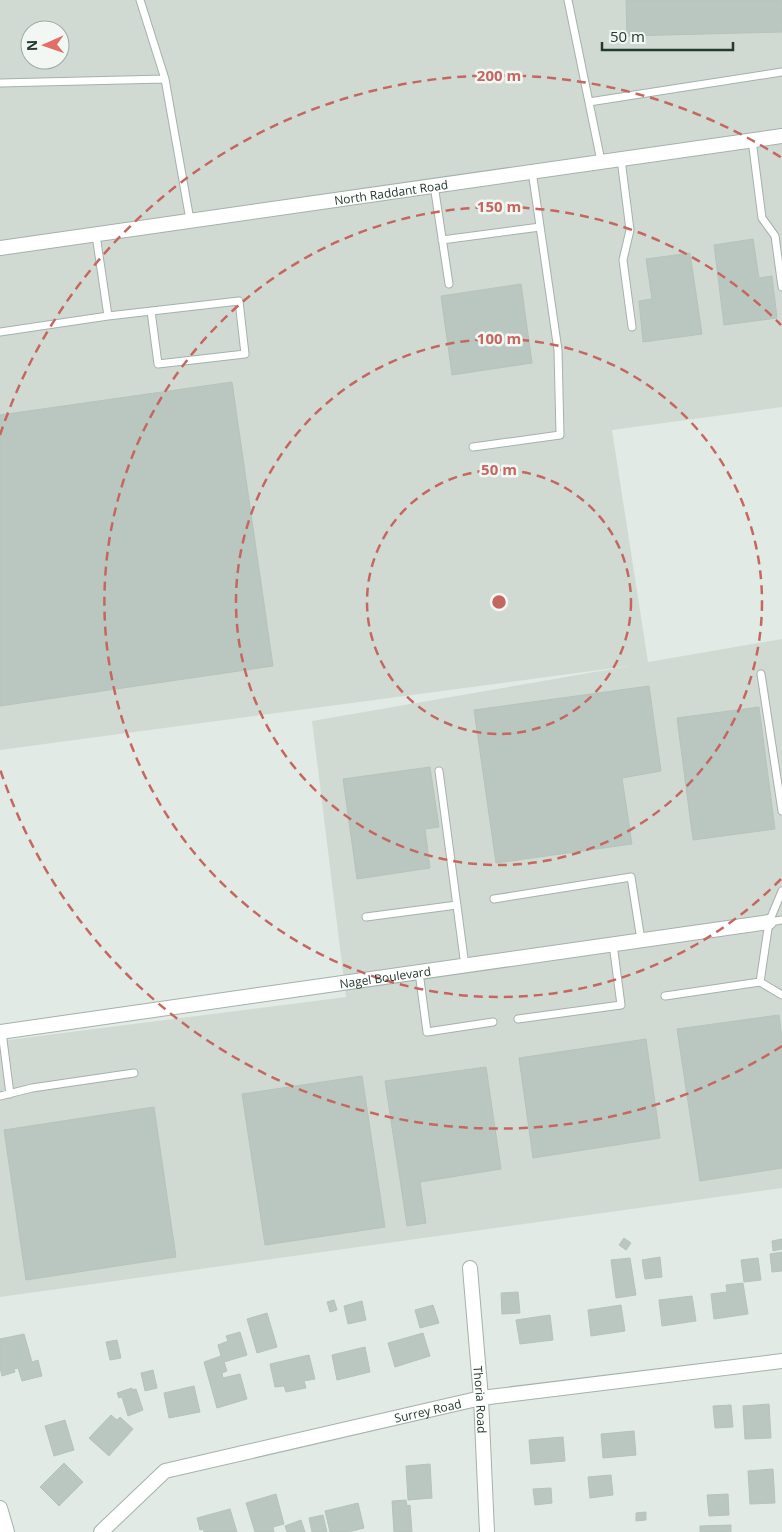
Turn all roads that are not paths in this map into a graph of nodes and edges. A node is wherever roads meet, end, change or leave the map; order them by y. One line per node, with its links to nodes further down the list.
1 (140, 0): 4 (lane)
2 (568, 0): 6 (lane)
3 (782, 72): 6 (lane)
4 (165, 78): 5 (lane); 13 (lane)
5 (0, 83)
6 (589, 102): 10 (lane)
7 (782, 136): 8 (street, North Raddant Road)
8 (752, 140): 9 (street, North Raddant Road); 19 (lane)
9 (621, 159): 10 (street, North Raddant Road); 22 (lane)
10 (601, 162): 11 (street, North Raddant Road)
11 (532, 171): 12 (street, North Raddant Road); 14 (lane)
12 (434, 185): 13 (street, North Raddant Road); 16 (lane)
13 (190, 220): 15 (street, North Raddant Road)
14 (540, 227): 16 (lane); 24 (lane)
15 (96, 235): 17 (street, North Raddant Road); 21 (lane)
16 (442, 240): 18 (lane)
17 (0, 248)
18 (449, 284)
19 (782, 287)
20 (151, 311): 20 (lane); 21 (lane)
21 (108, 316): 23 (lane)
22 (632, 327)
23 (0, 332)
24 (473, 447)
25 (761, 674): 27 (lane)
26 (439, 771): 30 (lane)
27 (782, 811)
28 (782, 891): 32 (lane)
29 (494, 899): 33 (lane)
30 (457, 905): 31 (lane); 35 (lane)
31 (366, 917)
32 (776, 921): 33 (street, Nagel Boulevard); 37 (lane)
33 (641, 940): 34 (street, Nagel Boulevard)
34 (613, 944): 35 (street, Nagel Boulevard); 40 (lane)
35 (465, 966): 36 (street, Nagel Boulevard)
36 (419, 972): 41 (lane); 42 (street, Nagel Boulevard)
37 (760, 982): 38 (lane); 39 (lane)
38 (782, 995)
39 (665, 996)
40 (518, 1020)
41 (493, 1022)
42 (1, 1032): 44 (lane)
43 (134, 1073): 44 (lane)
44 (10, 1094): 45 (lane)
45 (0, 1096)
46 (470, 1268): 48 (street, Thoria Road)
47 (782, 1361): 48 (street, Surrey Road)
48 (481, 1398): 51 (street, Surrey Road); 52 (street, Thoria Road)
49 (0, 1508): 50 (street)
50 (7, 1532)
51 (101, 1532)
52 (487, 1532)

